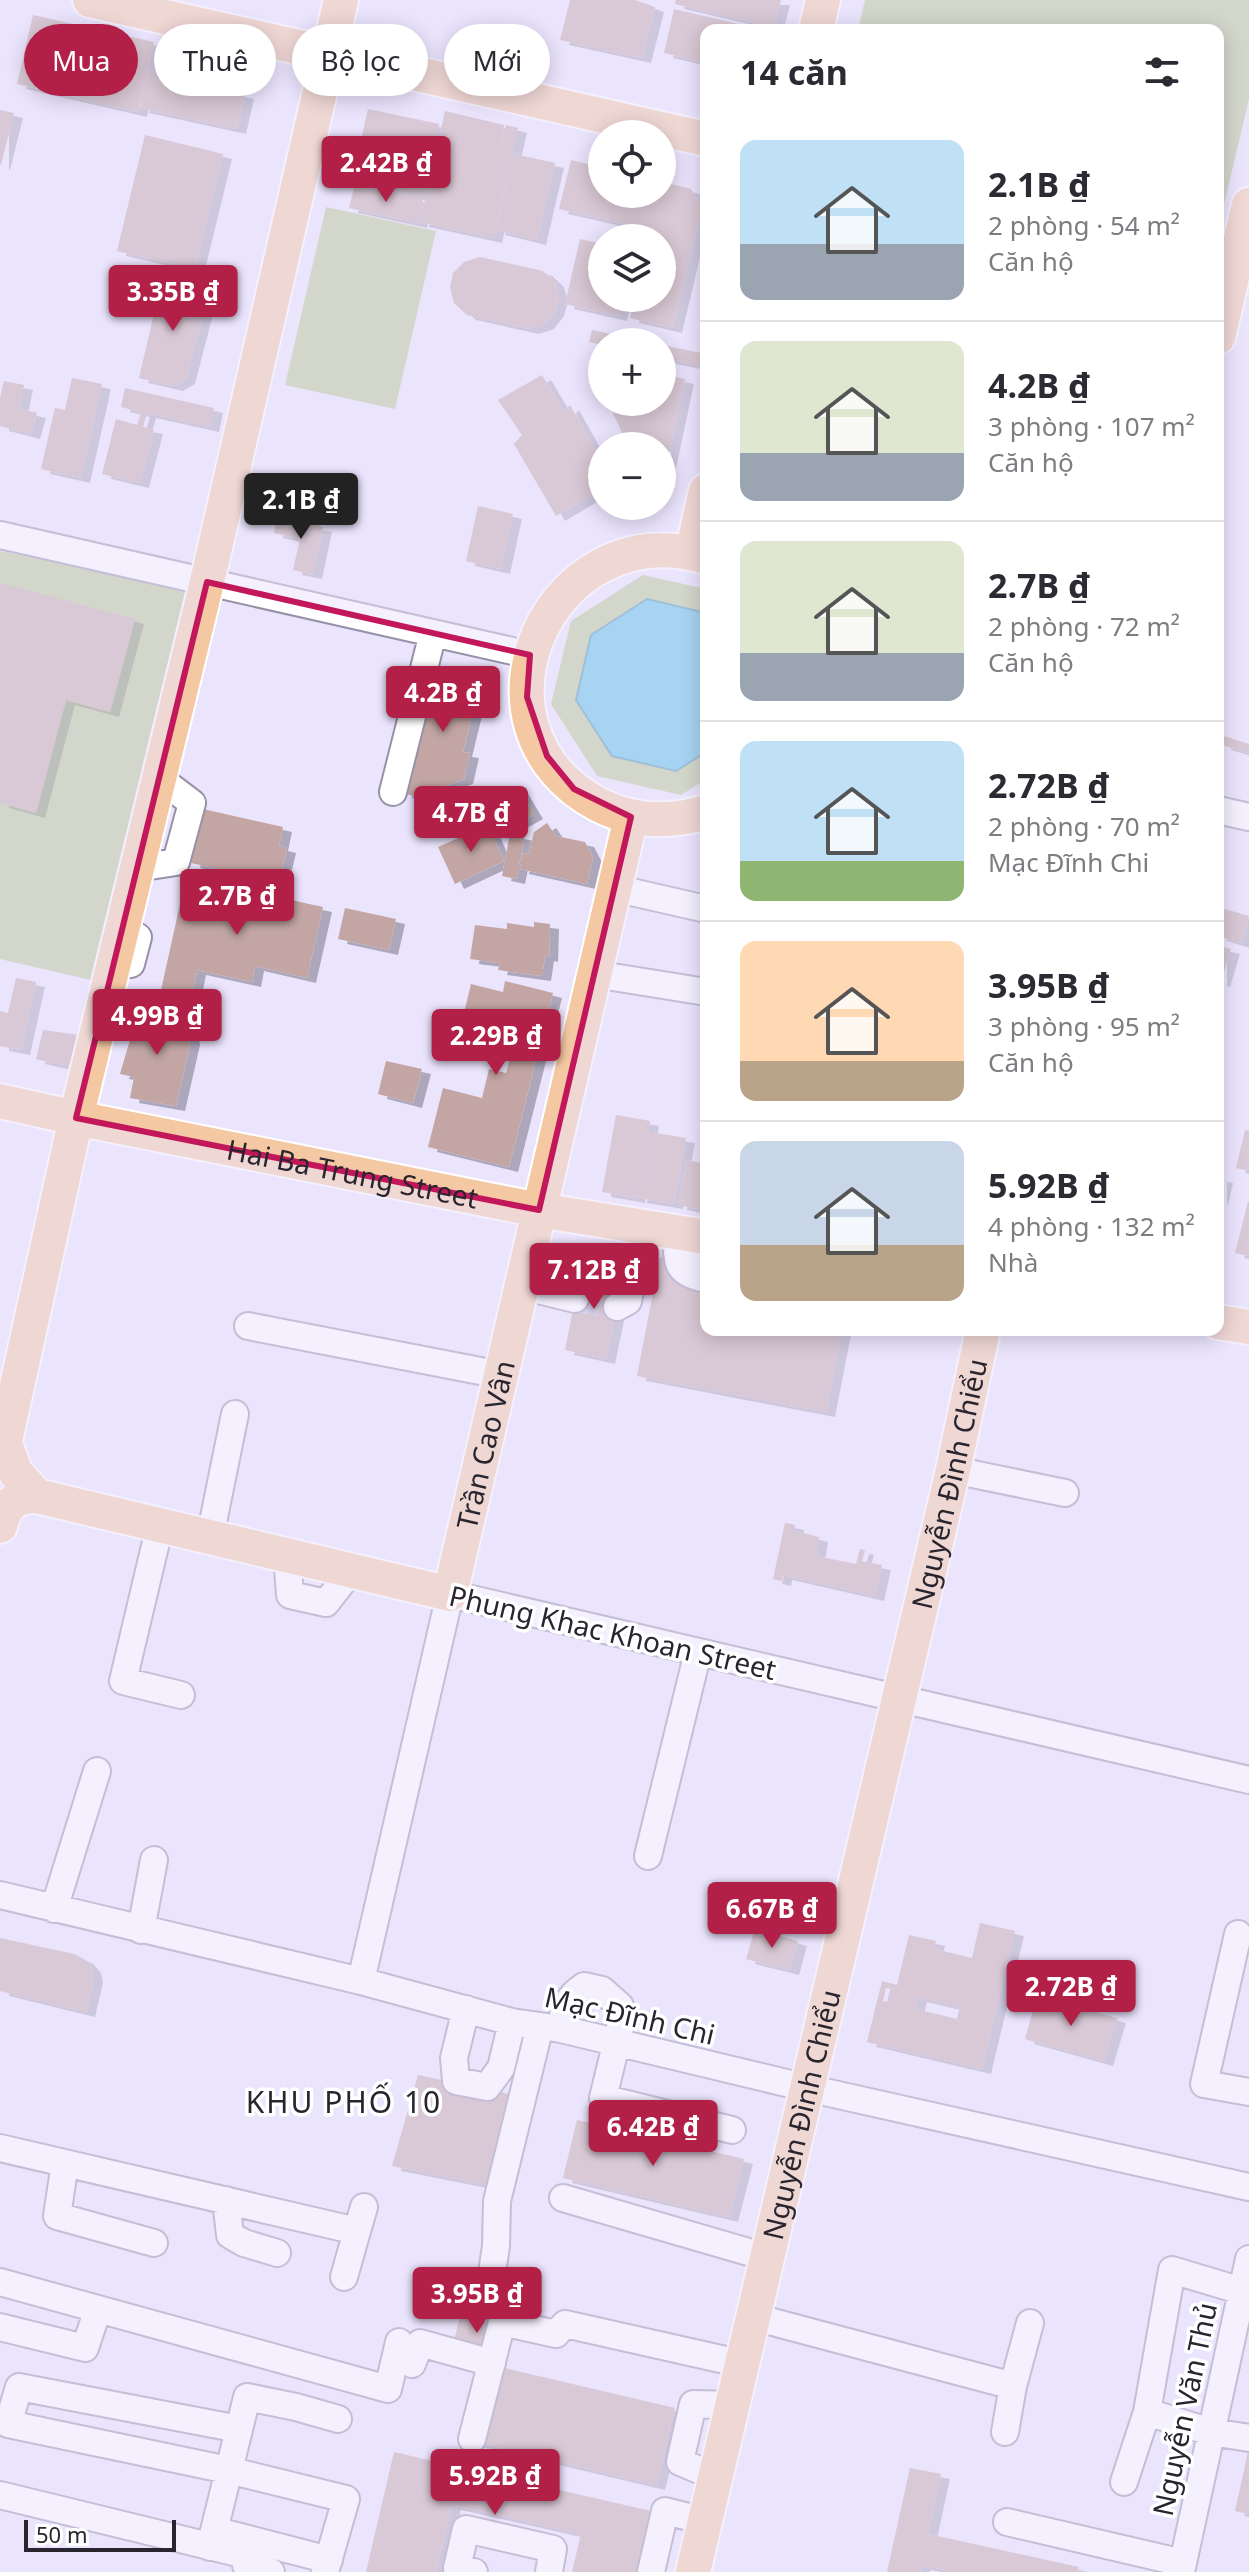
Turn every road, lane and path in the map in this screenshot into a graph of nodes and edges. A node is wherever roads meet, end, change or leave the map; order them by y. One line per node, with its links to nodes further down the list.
1 (90, 0): 4 (main road)
2 (341, 0): 5 (main road)
3 (823, 0): 6 (main road)
4 (182, 10): 7 (main road)
5 (336, 24)
6 (817, 24)
7 (292, 42)
8 (428, 76): 10 (main road)
9 (319, 96): 16 (main road)
10 (700, 138)
11 (1249, 205): 12 (main road)
12 (1235, 252): 13 (main road)
13 (1224, 307)
14 (0, 535): 16 (street)
15 (699, 555): 18 (main road)
16 (207, 582): 17 (street); 29 (main road)
17 (433, 633): 18 (street); 19 (street)
18 (530, 655): 22 (main road)
19 (393, 792)
20 (1224, 811): 23 (street)
21 (700, 813): 22 (main road)
22 (631, 817): 24 (main road, Trần Cao Vân)
23 (1249, 817)
24 (614, 888): 25 (street); 26 (main road, Trần Cao Vân)
25 (700, 908)
26 (594, 974): 27 (street); 30 (main road, Trần Cao Vân)
27 (700, 991)
28 (0, 1101): 29 (main road, Hai Ba Trung Street)
29 (76, 1118): 30 (main road, Hai Ba Trung Street); 43 (main road)
30 (539, 1210): 31 (main road, Hai Ba Trung Street); 34 (main road, Trần Cao Vân)
31 (644, 1227): 32 (main road, Hai Ba Trung Street); 36 (street)
32 (687, 1241): 33 (street)
33 (700, 1278)
34 (522, 1286): 35 (street); 41 (main road, Trần Cao Vân)
35 (575, 1299)
36 (617, 1307)
37 (1224, 1323): 39 (main road)
38 (248, 1326): 41 (street)
39 (1249, 1327)
40 (982, 1336): 44 (main road, Nguyễn Đình Chiểu)
41 (501, 1375): 50 (main road, Trần Cao Vân)
42 (235, 1414): 49 (street)
43 (2, 1454): 46 (main road)
44 (953, 1470): 45 (street); 53 (main road, Nguyễn Đình Chiểu)
45 (1065, 1493)
46 (37, 1496): 47 (main road, Phung Khac Khoan Street); 48 (main road)
47 (160, 1525): 49 (main road, Phung Khac Khoan Street); 52 (street)
48 (0, 1526)
49 (210, 1537): 50 (main road, Phung Khac Khoan Street)
50 (450, 1594): 51 (street, Phung Khac Khoan Street); 62 (street, Trần Cao Vân)
51 (698, 1652): 53 (street, Phung Khac Khoan Street); 56 (street)
52 (181, 1695)
53 (899, 1698): 55 (street, Phung Khac Khoan Street); 67 (main road, Nguyễn Đình Chiểu)
54 (97, 1771): 59 (street)
55 (1249, 1780)
56 (648, 1856)
57 (154, 1860): 60 (street)
58 (0, 1895): 59 (street, Mạc Đĩnh Chi)
59 (54, 1909): 60 (street, Mạc Đĩnh Chi)
60 (141, 1930): 62 (street, Mạc Đĩnh Chi)
61 (1238, 1934): 68 (street)
62 (361, 1981): 63 (street, Mạc Đĩnh Chi)
63 (466, 2009): 64 (street, Mạc Đĩnh Chi); 64 (street)
64 (512, 2022): 65 (street, Mạc Đĩnh Chi)
65 (550, 2028): 66 (street, Mạc Đĩnh Chi); 66 (street); 79 (street)
66 (615, 2044): 67 (street, Mạc Đĩnh Chi); 69 (street)
67 (807, 2088): 72 (street, Mạc Đĩnh Chi); 77 (main road, Nguyễn Đình Chiểu)
68 (1249, 2092)
69 (732, 2130)
70 (0, 2148): 71 (street)
71 (65, 2163): 74 (street); 75 (street)
72 (1249, 2187)
73 (563, 2198): 77 (street)
74 (226, 2200): 76 (street); 80 (street)
75 (154, 2243)
76 (277, 2253)
77 (769, 2258): 84 (main road, Nguyễn Đình Chiểu)
78 (1249, 2259): 82 (street, Nguyễn Văn Thủ)
79 (493, 2266)
80 (344, 2277)
81 (0, 2282): 83 (street)
82 (1242, 2291): 92 (street); 96 (street, Nguyễn Văn Thủ)
83 (98, 2309): 86 (street); 89 (street)
84 (754, 2317): 88 (main road, Nguyễn Đình Chiểu); 90 (street)
85 (1030, 2323): 90 (street)
86 (0, 2327)
87 (492, 2363): 88 (street); 89 (street); 98 (street)
88 (743, 2364): 102 (main road, Nguyễn Đình Chiểu)
89 (305, 2368): 91 (street)
90 (1013, 2386): 95 (street)
91 (296, 2407): 93 (street); 94 (street)
92 (1147, 2412): 96 (street); 100 (street)
93 (338, 2419)
94 (239, 2429): 99 (street); 99 (street)
95 (1005, 2432)
96 (1211, 2432): 97 (street); 106 (street, Nguyễn Văn Thủ)
97 (1249, 2438)
98 (472, 2439)
99 (228, 2470): 104 (street); 105 (street)
100 (1124, 2482)
101 (0, 2495): 104 (street)
102 (705, 2521): 110 (street); 111 (main road, Nguyễn Đình Chiểu)
103 (1007, 2522): 106 (street)
104 (212, 2539): 105 (street); 107 (street)
105 (327, 2566)
106 (1182, 2568)
107 (271, 2572)
108 (474, 2572): 109 (street)
109 (549, 2572)
110 (651, 2572)
111 (693, 2572)

